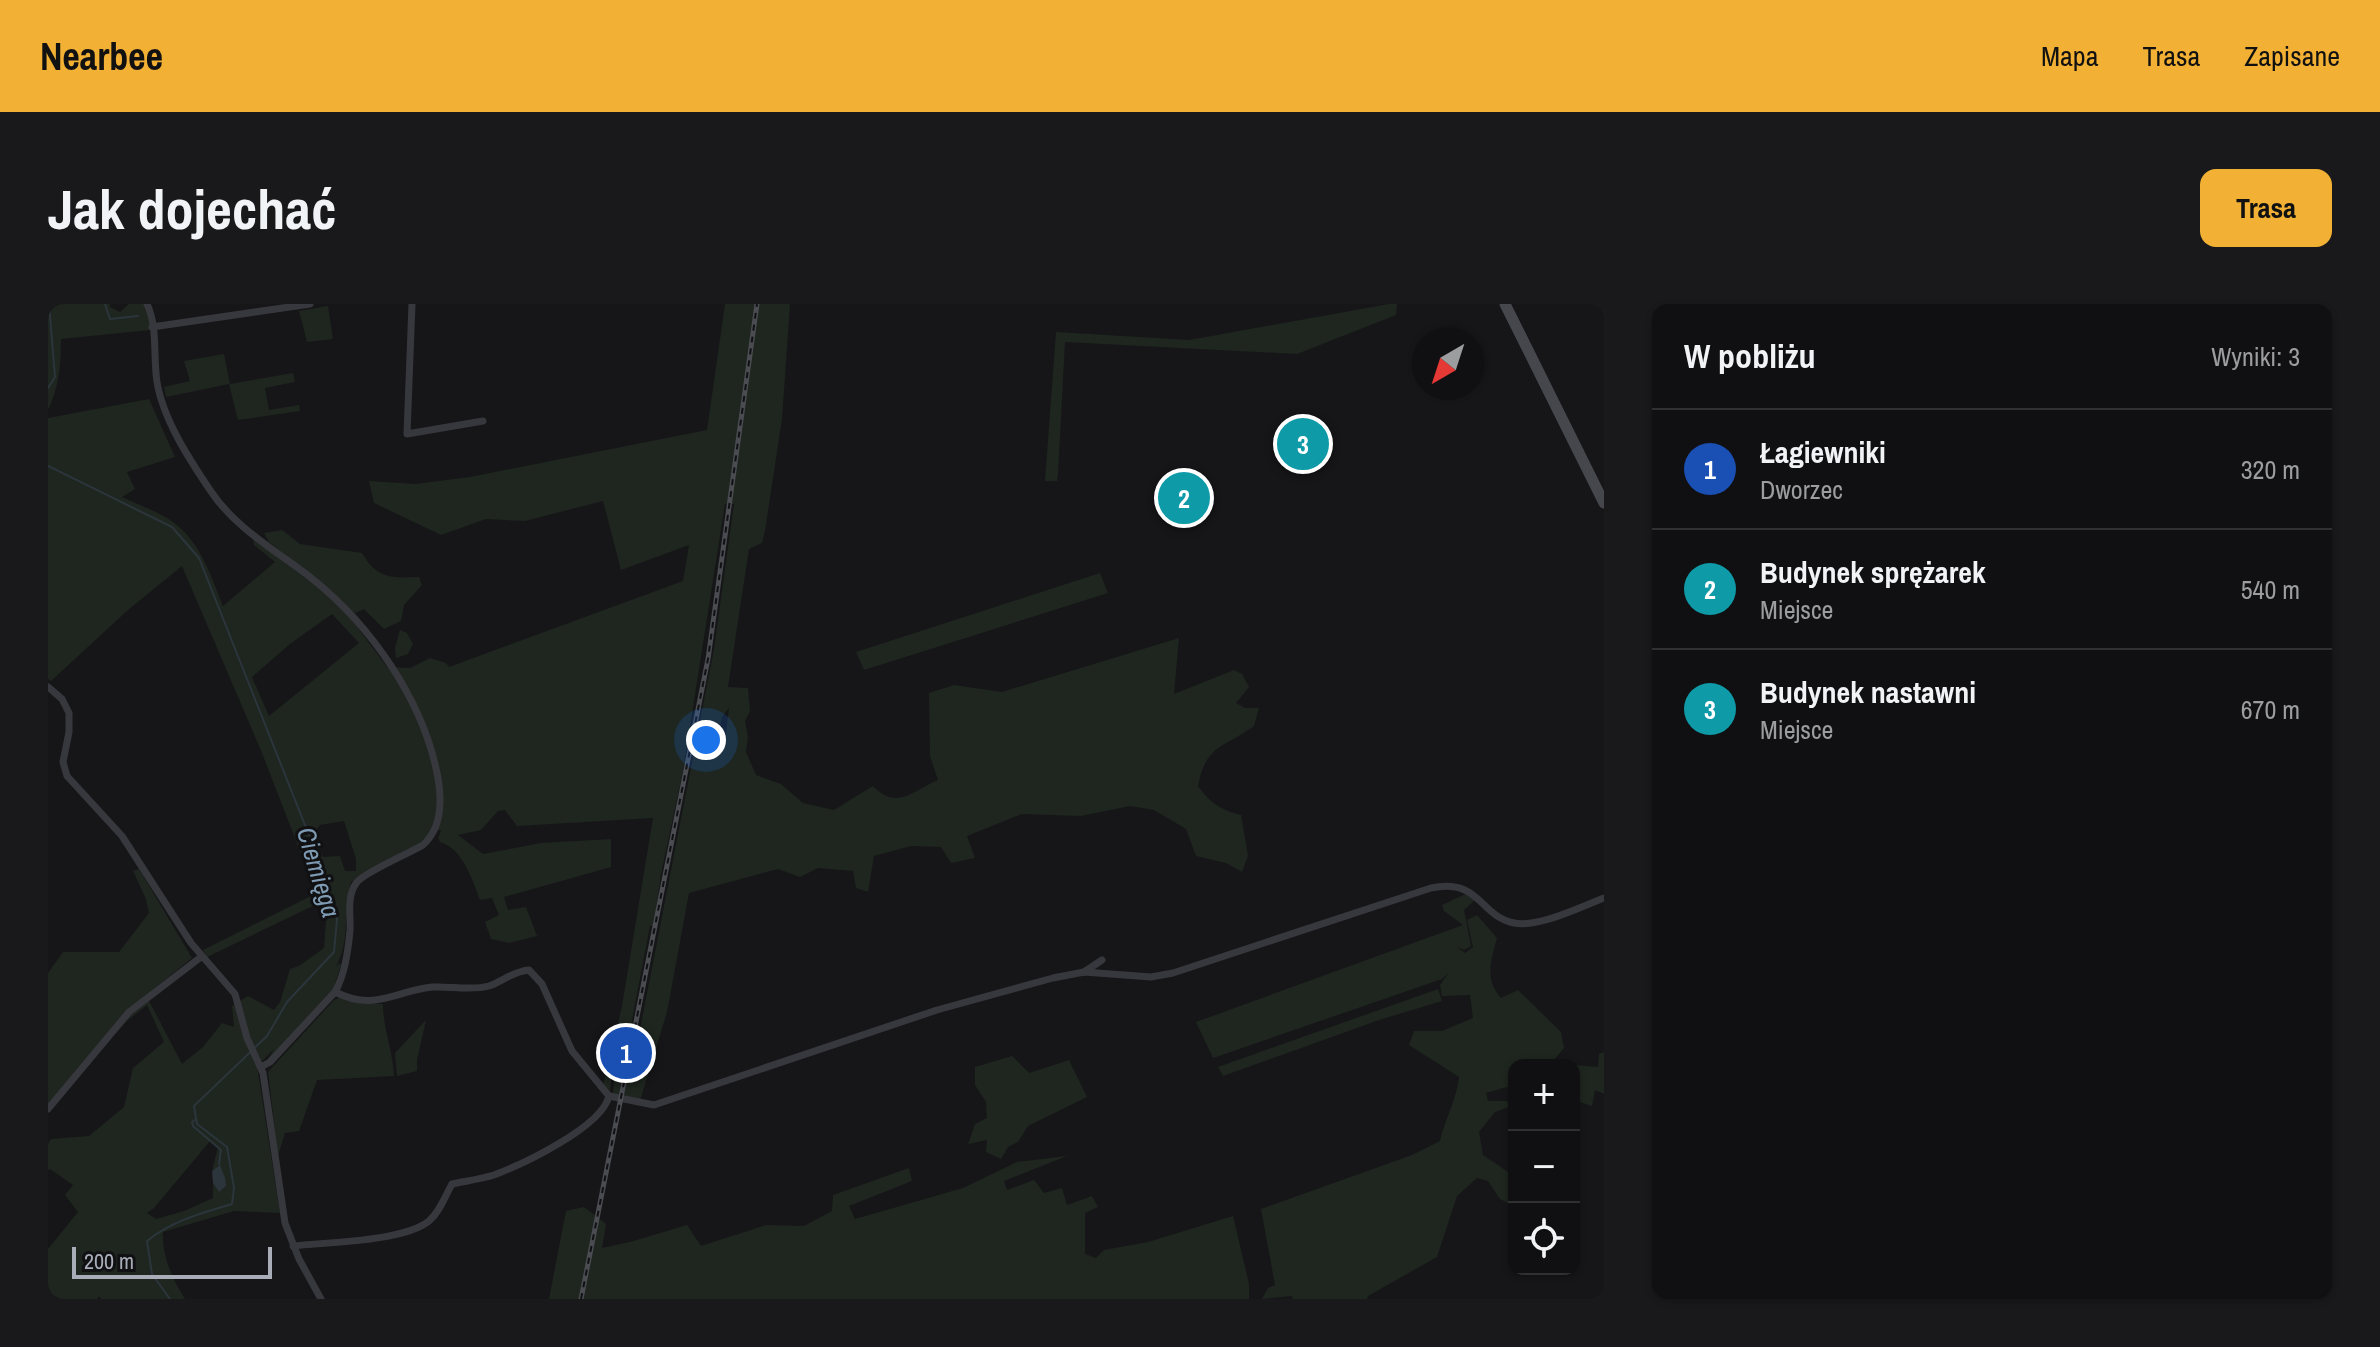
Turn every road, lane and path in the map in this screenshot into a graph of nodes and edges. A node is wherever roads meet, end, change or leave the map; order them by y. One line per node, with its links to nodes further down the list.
1 (147, 304): 5 (street)
2 (310, 304): 5 (street)
3 (412, 304): 6 (street)
4 (1505, 304): 7 (street)
5 (152, 327): 13 (street)
6 (483, 421)
7 (1604, 503)
8 (48, 687): 10 (street)
9 (1604, 898): 12 (street)
10 (201, 957): 14 (street); 16 (street)
11 (1102, 960): 12 (street)
12 (1084, 972): 15 (street)
13 (335, 992): 14 (street); 15 (street)
14 (261, 1067): 17 (street)
15 (609, 1096): 17 (street)
16 (48, 1109)
17 (293, 1246): 18 (street)
18 (321, 1299)

